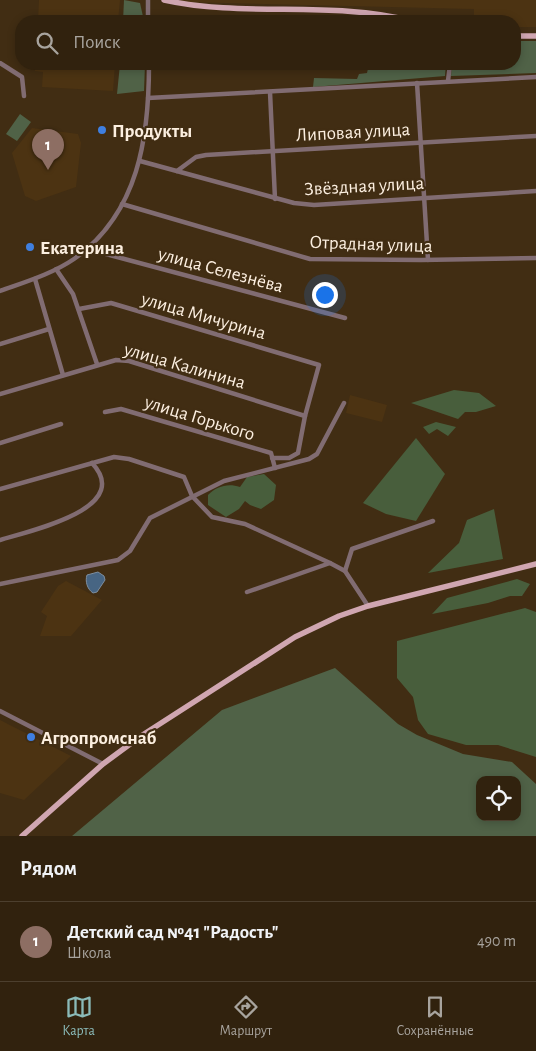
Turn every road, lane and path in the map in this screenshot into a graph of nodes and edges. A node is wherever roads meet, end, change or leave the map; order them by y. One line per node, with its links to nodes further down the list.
1 (148, 0): 3 (street)
2 (164, 0): 4 (main road)
3 (148, 15)
4 (385, 15)
5 (521, 36): 6 (main road)
6 (536, 36)
7 (0, 63): 14 (street)
8 (149, 70): 15 (street)
9 (449, 70): 11 (street)
10 (536, 77): 11 (street)
11 (448, 81): 12 (street)
12 (417, 83): 13 (street); 17 (street)
13 (270, 92): 15 (street); 18 (street)
14 (24, 96)
15 (148, 98): 19 (street)
16 (536, 136): 17 (street, Липовая улица)
17 (421, 142): 18 (street, Липовая улица); 23 (street)
18 (274, 150): 20 (street, Липовая улица); 22 (street)
19 (140, 161): 20 (street, Звёздная улица); 24 (street)
20 (177, 172): 22 (street, Звёздная улица)
21 (536, 191): 23 (street, Звёздная улица)
22 (276, 198): 23 (street, Звёздная улица)
23 (425, 198): 27 (street)
24 (122, 204): 25 (street); 27 (street, Отрадная улица)
25 (90, 246): 28 (street); 32 (street, улица Селезнёва)
26 (536, 258): 27 (street, Отрадная улица)
27 (428, 260)
28 (56, 269): 29 (street); 31 (street)
29 (35, 279): 30 (street); 33 (street)
30 (0, 291)
31 (79, 309): 35 (street); 40 (street, улица Мичурина)
32 (345, 318)
33 (49, 329): 34 (street); 36 (street)
34 (0, 344)
35 (97, 364): 36 (street, улица Калинина); 40 (street, улица Калинина)
36 (63, 375): 37 (street, улица Калинина)
37 (0, 394)
38 (344, 403): 45 (street)
39 (106, 412): 43 (street, улица Горького)
40 (305, 416): 43 (street)
41 (61, 424): 42 (street)
42 (0, 442)
43 (272, 458): 45 (street, улица Горького)
44 (92, 463): 46 (street); 47 (street); 49 (street)
45 (276, 468): 47 (street)
46 (0, 489)
47 (192, 496): 50 (street); 53 (street)
48 (434, 521): 52 (street)
49 (0, 540)
50 (330, 563): 52 (street); 54 (street)
51 (536, 564): 55 (main road)
52 (345, 571): 55 (street)
53 (0, 584)
54 (247, 592)
55 (368, 606): 57 (main road)
56 (0, 711): 57 (street)
57 (103, 764): 58 (main road)
58 (22, 836)

